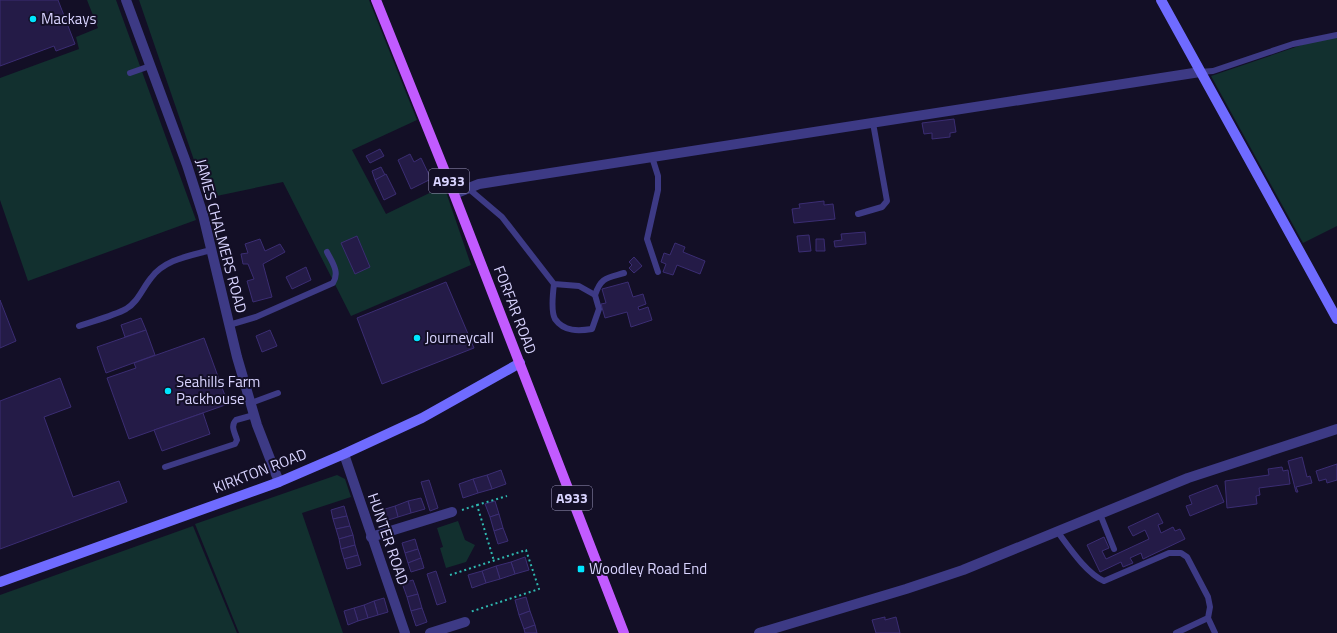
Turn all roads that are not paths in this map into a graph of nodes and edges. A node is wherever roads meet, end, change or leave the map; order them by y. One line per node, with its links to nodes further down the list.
1 (126, 0): 5 (street, JAMES CHALMERS ROAD)
2 (376, 0): 11 (main road, FORFAR ROAD / A933)
3 (1161, 0): 6 (street)
4 (1337, 35): 6 (lane)
5 (150, 66): 7 (lane); 13 (street, JAMES CHALMERS ROAD)
6 (1200, 72): 8 (street); 19 (street)
7 (130, 73)
8 (873, 123): 9 (street); 12 (lane)
9 (652, 157): 10 (street); 15 (lane)
10 (469, 189): 11 (street); 17 (lane)
11 (454, 194): 22 (main road, FORFAR ROAD / A933)
12 (858, 214)
13 (211, 250): 20 (lane); 21 (street, JAMES CHALMERS ROAD)
14 (327, 252): 21 (lane)
15 (658, 272)
16 (624, 273): 18 (lane)
17 (554, 284): 18 (lane); 18 (lane)
18 (594, 295)
19 (1337, 319)
20 (79, 326)
21 (229, 326): 24 (street, JAMES CHALMERS ROAD)
22 (520, 363): 27 (street, KIRKTON ROAD); 40 (main road, FORFAR ROAD / A933)
23 (278, 393): 24 (lane)
24 (251, 403): 25 (street, JAMES CHALMERS ROAD)
25 (254, 415): 28 (lane); 29 (street, JAMES CHALMERS ROAD)
26 (1337, 429): 31 (street)
27 (344, 454): 29 (street, KIRKTON ROAD); 33 (street, HUNTER ROAD)
28 (165, 467)
29 (279, 482): 35 (street, KIRKTON ROAD)
30 (452, 512): 33 (street)
31 (1100, 514): 32 (street); 34 (lane)
32 (1057, 531): 36 (lane); 41 (street)
33 (371, 537): 38 (street, HUNTER ROAD)
34 (1114, 549)
35 (0, 582)
36 (1208, 618): 42 (lane); 43 (lane)
37 (465, 622): 39 (street)
38 (405, 633)
39 (430, 633)
40 (624, 633)
41 (759, 633)
42 (1176, 633)
43 (1215, 633)

